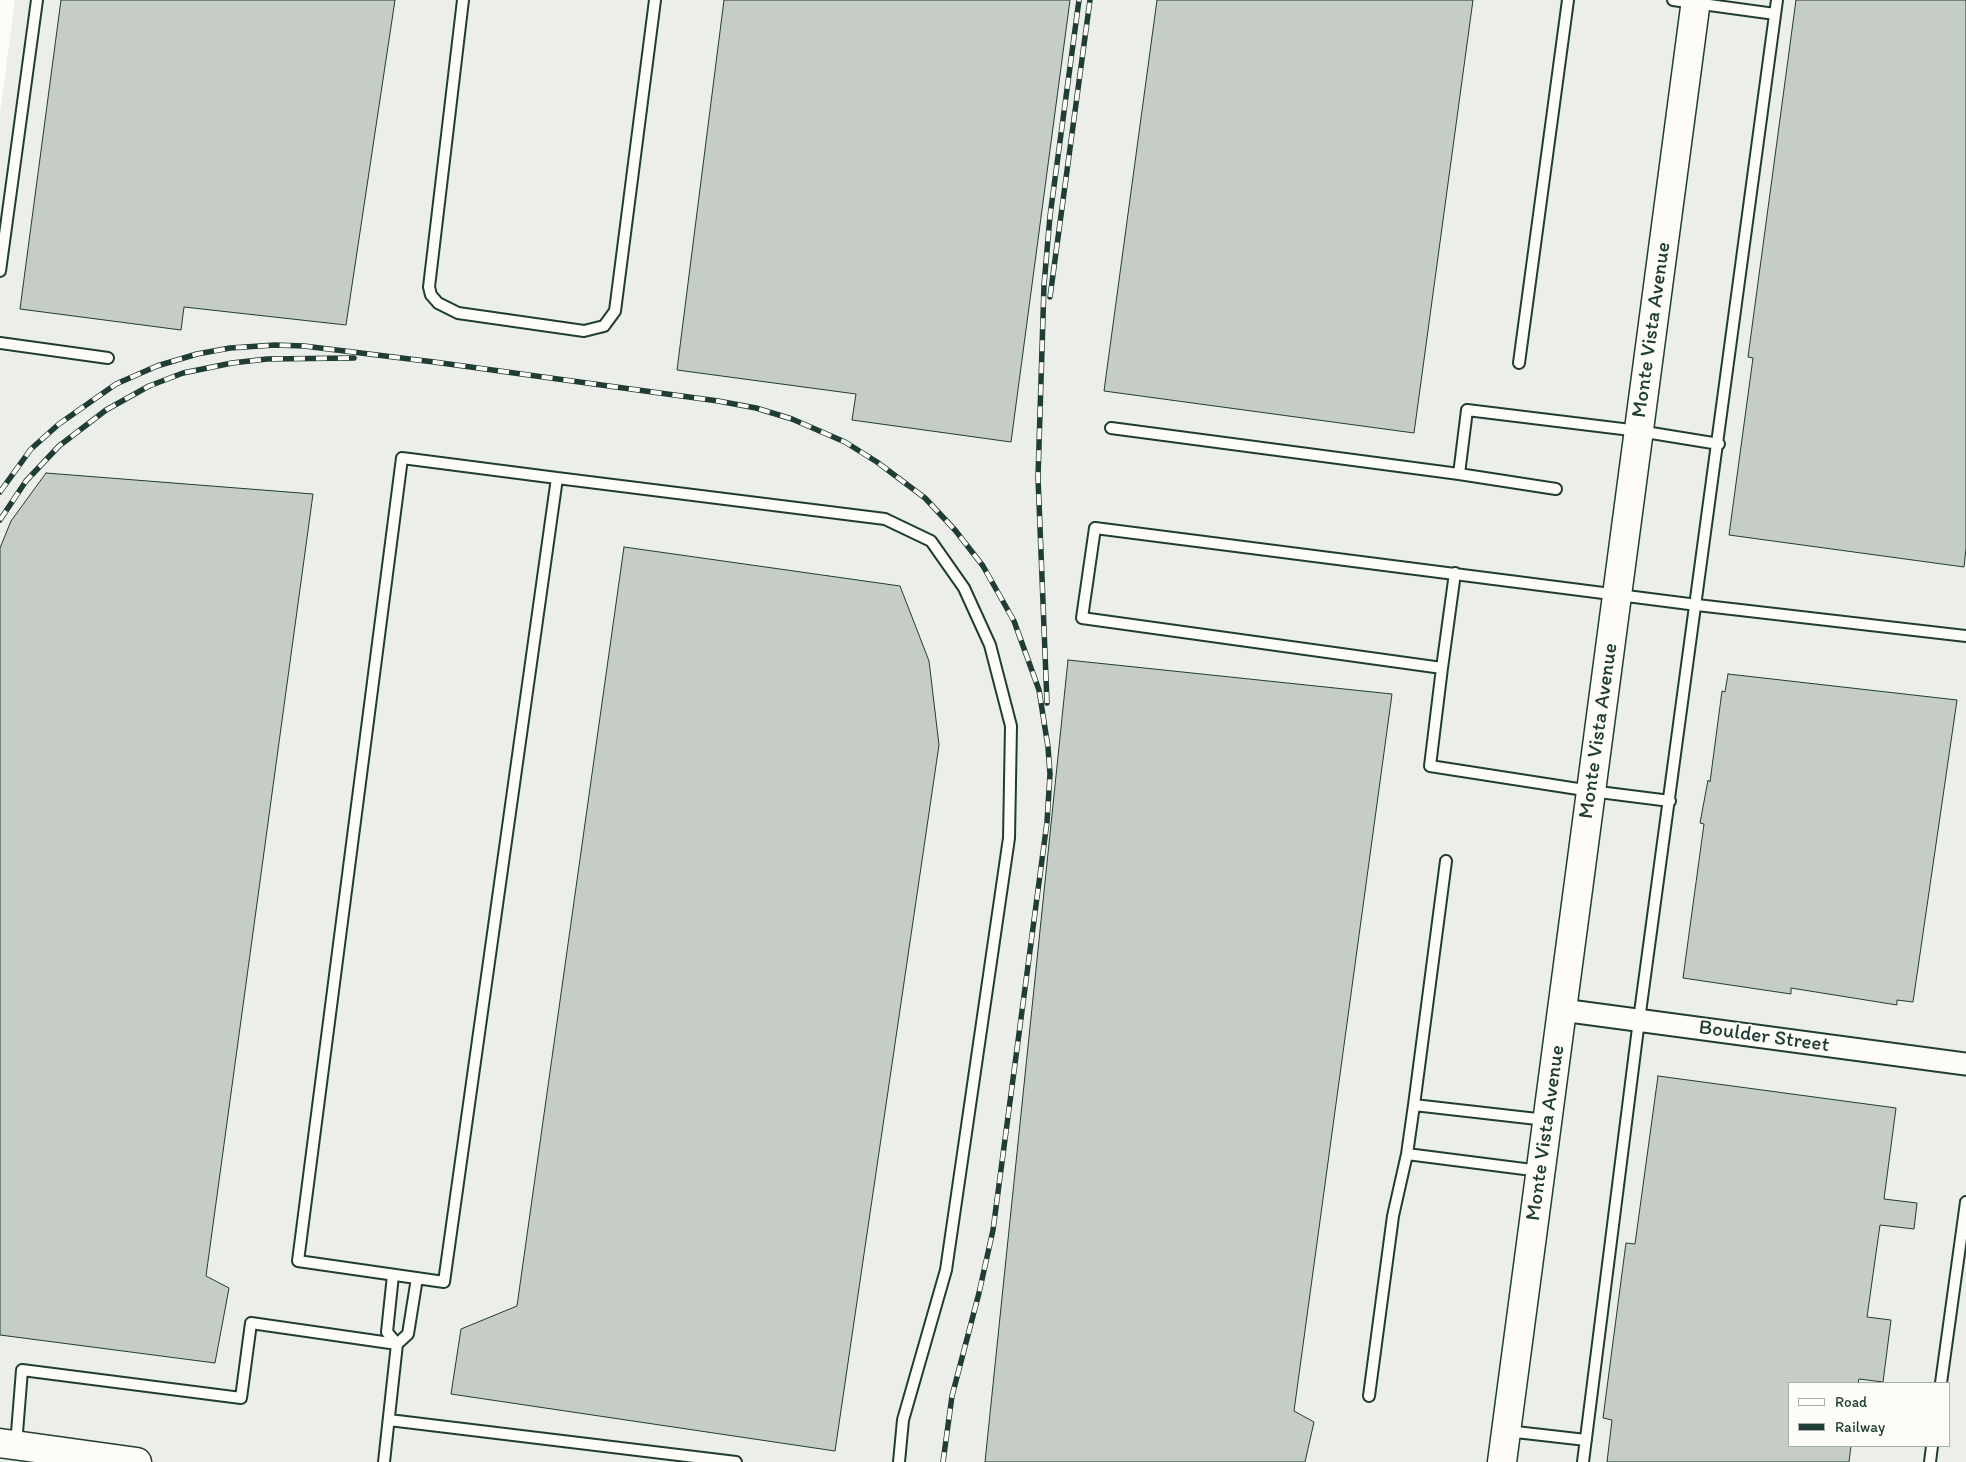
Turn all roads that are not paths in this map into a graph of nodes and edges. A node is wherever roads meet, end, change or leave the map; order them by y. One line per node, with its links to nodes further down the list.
1 (37, 0): 8 (lane)
2 (463, 0): 3 (lane)
3 (655, 0)
4 (1568, 0): 11 (lane)
5 (1777, 0): 7 (lane)
6 (1688, 1): 7 (lane); 13 (street, Monte Vista Avenue)
7 (1775, 14): 14 (lane)
8 (0, 271)
9 (0, 343): 10 (lane)
10 (108, 358)
11 (1519, 364)
12 (1111, 428): 15 (lane)
13 (1639, 431): 14 (lane); 15 (lane); 19 (street, Monte Vista Avenue)
14 (1719, 444): 20 (lane)
15 (1459, 474): 17 (lane)
16 (557, 478): 34 (lane); 35 (lane); 47 (lane)
17 (1556, 488)
18 (1455, 573): 19 (lane); 22 (lane); 22 (lane)
19 (1618, 593): 20 (lane); 23 (street, Monte Vista Avenue)
20 (1697, 605): 21 (lane); 24 (lane)
21 (1966, 636)
22 (1442, 668): 23 (lane)
23 (1591, 791): 24 (lane); 26 (street, Monte Vista Avenue)
24 (1670, 801): 27 (lane)
25 (1446, 861): 29 (lane)
26 (1562, 1010): 27 (street, Boulder Street); 30 (street, Monte Vista Avenue)
27 (1639, 1020): 28 (street, Boulder Street); 41 (lane)
28 (1966, 1064)
29 (1414, 1105): 30 (lane); 31 (lane)
30 (1548, 1121): 32 (street, Monte Vista Avenue)
31 (1407, 1154): 32 (lane); 38 (lane)
32 (1541, 1171): 40 (street, Monte Vista Avenue)
33 (1966, 1202): 37 (lane)
34 (393, 1274): 35 (lane); 36 (lane)
35 (417, 1278): 36 (lane)
36 (397, 1344): 39 (lane); 42 (lane)
37 (1941, 1382)
38 (1369, 1396)
39 (389, 1420): 45 (lane); 46 (lane)
40 (1506, 1431): 41 (lane); 48 (street, Monte Vista Avenue)
41 (1586, 1440): 49 (lane)
42 (8, 1444): 44 (street)
43 (1932, 1447): 50 (lane)
44 (132, 1462)
45 (384, 1462)
46 (736, 1462)
47 (898, 1462)
48 (1502, 1462)
49 (1583, 1462)
50 (1930, 1462)

